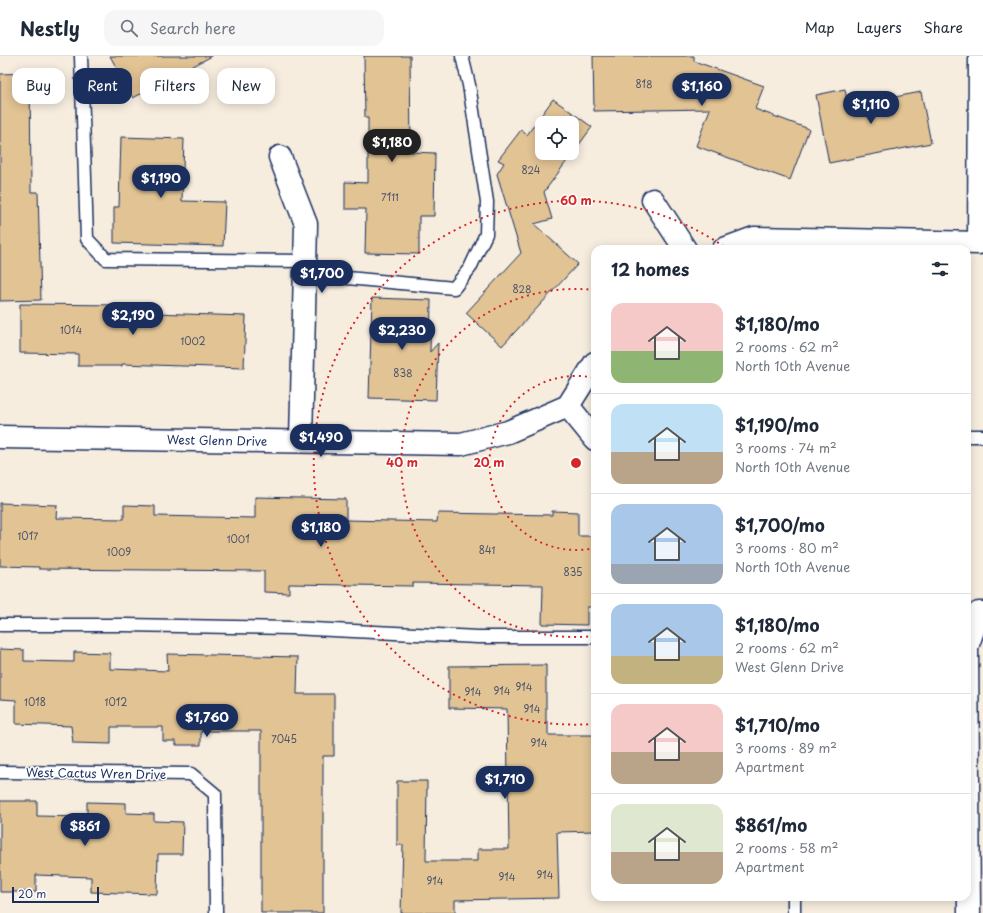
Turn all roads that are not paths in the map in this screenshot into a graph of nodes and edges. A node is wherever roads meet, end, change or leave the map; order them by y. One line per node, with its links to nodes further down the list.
1 (81, 56): 8 (lane)
2 (462, 56): 8 (lane)
3 (980, 56): 7 (street)
4 (280, 157): 8 (street)
5 (653, 200): 6 (street)
6 (682, 245)
7 (735, 245)
8 (305, 268): 15 (street)
9 (591, 369): 10 (street)
10 (568, 406): 11 (street); 15 (street, West Glenn Drive)
11 (591, 434)
12 (971, 436): 13 (lane)
13 (983, 436)
14 (0, 437): 15 (street, West Glenn Drive)
15 (301, 441)
16 (981, 613): 19 (street)
17 (0, 625): 18 (lane)
18 (591, 637)
19 (971, 637)
20 (0, 772): 23 (lane, West Cactus Wren Drive)
21 (794, 901): 24 (lane)
22 (969, 901): 25 (street)
23 (216, 913)
24 (794, 913)
25 (969, 913)

